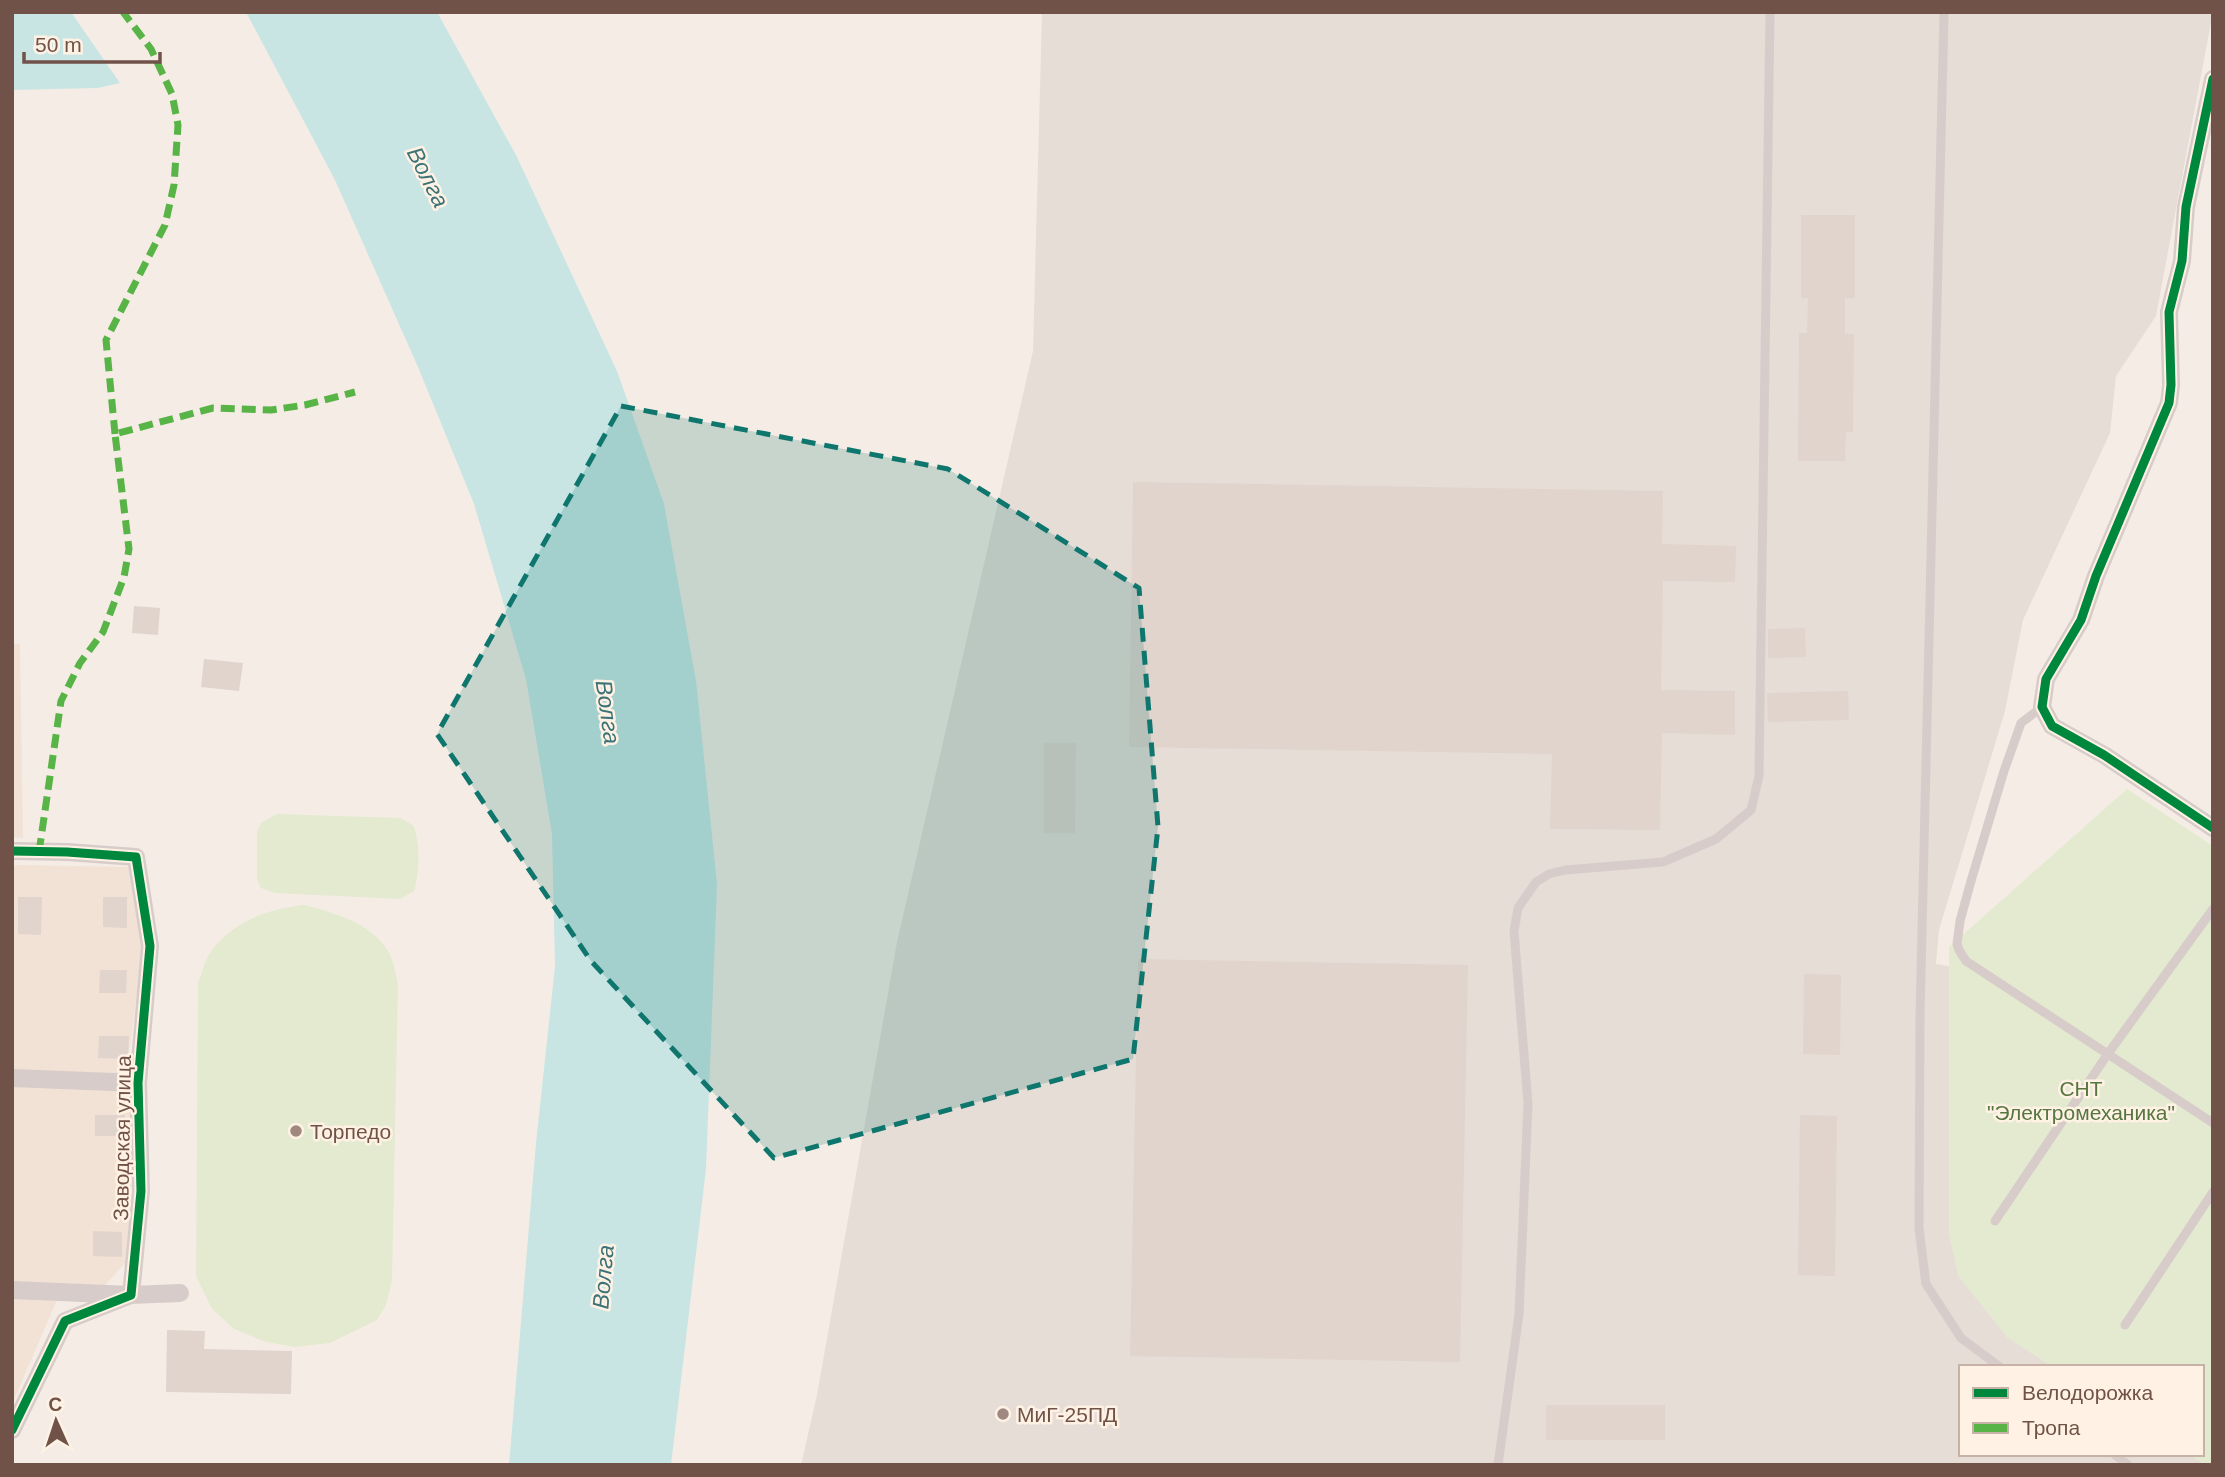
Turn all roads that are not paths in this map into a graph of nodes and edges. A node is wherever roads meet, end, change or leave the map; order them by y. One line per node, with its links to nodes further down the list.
1 (1770, 12): 20 (lane)
2 (1944, 12): 18 (lane)
3 (2213, 79): 4 (street)
4 (2042, 708): 5 (street); 8 (lane)
5 (2213, 828)
6 (12, 851): 10 (street, Заводская улица)
7 (2213, 909): 8 (lane)
8 (2107, 1055): 11 (lane); 13 (lane)
9 (12, 1079): 10 (street)
10 (138, 1083): 16 (street, Заводская улица)
11 (2213, 1123)
12 (2213, 1192): 17 (lane)
13 (1995, 1221)
14 (12, 1290): 16 (street)
15 (180, 1293): 16 (street)
16 (131, 1295): 19 (street)
17 (2125, 1325)
18 (1997, 1365)
19 (12, 1430)
20 (1498, 1465)

